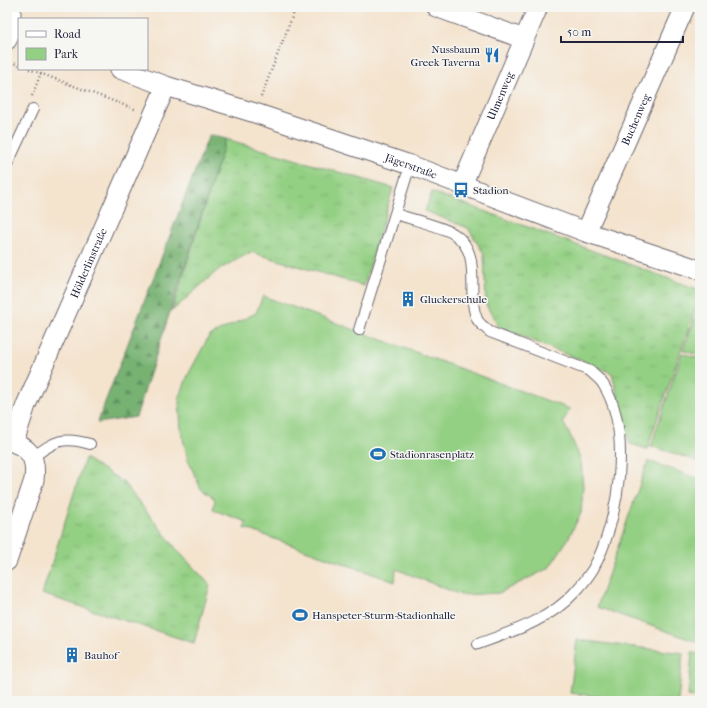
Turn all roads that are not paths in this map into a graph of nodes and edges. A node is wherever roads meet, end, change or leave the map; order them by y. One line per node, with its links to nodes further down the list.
1 (11, 7): 5 (street)
2 (436, 7): 6 (street)
3 (538, 7): 6 (street, Ulmenweg)
4 (685, 7): 14 (street, Buchenweg)
5 (12, 33)
6 (524, 39): 12 (street, Ulmenweg)
7 (123, 70): 8 (street, Jägerstraße)
8 (166, 86): 11 (street, Jägerstraße); 17 (street, Hölderlinstraße)
9 (33, 109): 10 (lane)
10 (7, 165)
11 (410, 165): 12 (street, Jägerstraße); 13 (lane)
12 (462, 185): 14 (street, Jägerstraße)
13 (396, 214): 16 (lane); 21 (lane)
14 (586, 232): 15 (street, Jägerstraße)
15 (700, 270)
16 (359, 330)
17 (10, 441): 19 (street)
18 (90, 444): 19 (lane)
19 (33, 457): 20 (street)
20 (7, 561)
21 (478, 644)

